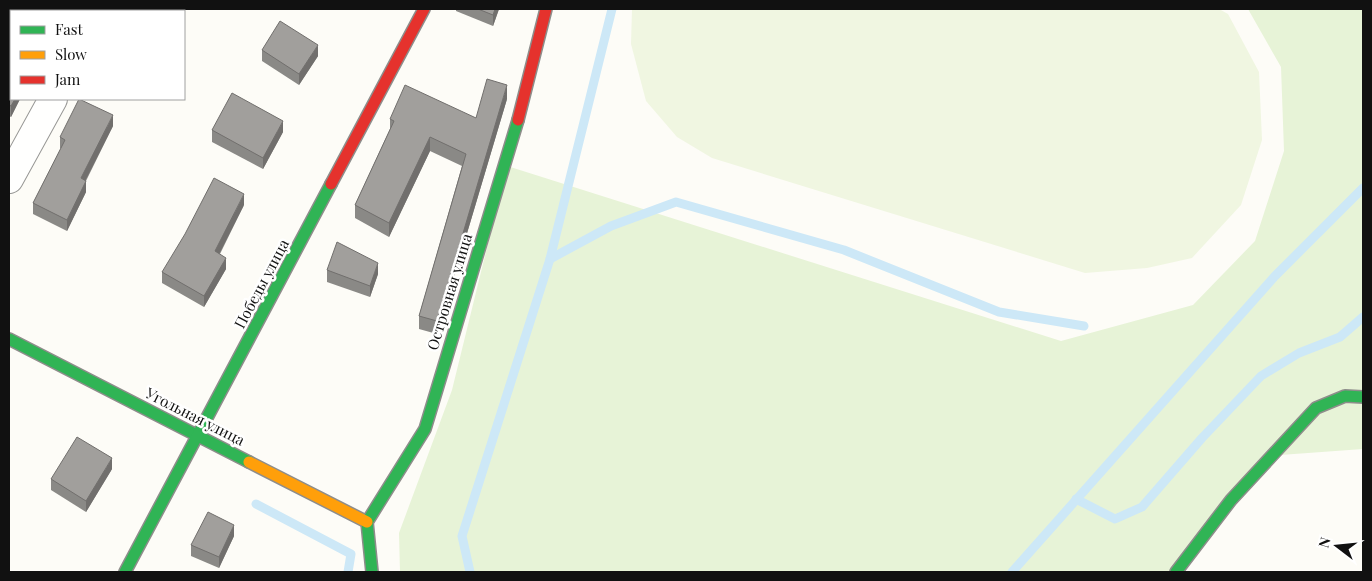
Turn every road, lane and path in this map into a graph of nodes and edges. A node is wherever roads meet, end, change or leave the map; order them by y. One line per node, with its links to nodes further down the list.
1 (424, 9): 7 (street, Победы улица)
2 (546, 9): 8 (street, Островная улица)
3 (52, 100): 4 (street)
4 (9, 179)
5 (9, 339): 7 (street, Угольная улица)
6 (1363, 397): 11 (street)
7 (198, 436): 8 (street, Угольная улица); 9 (street, Победы улица)
8 (367, 522): 10 (street)
9 (125, 572)
10 (372, 572)
11 (1176, 572)

